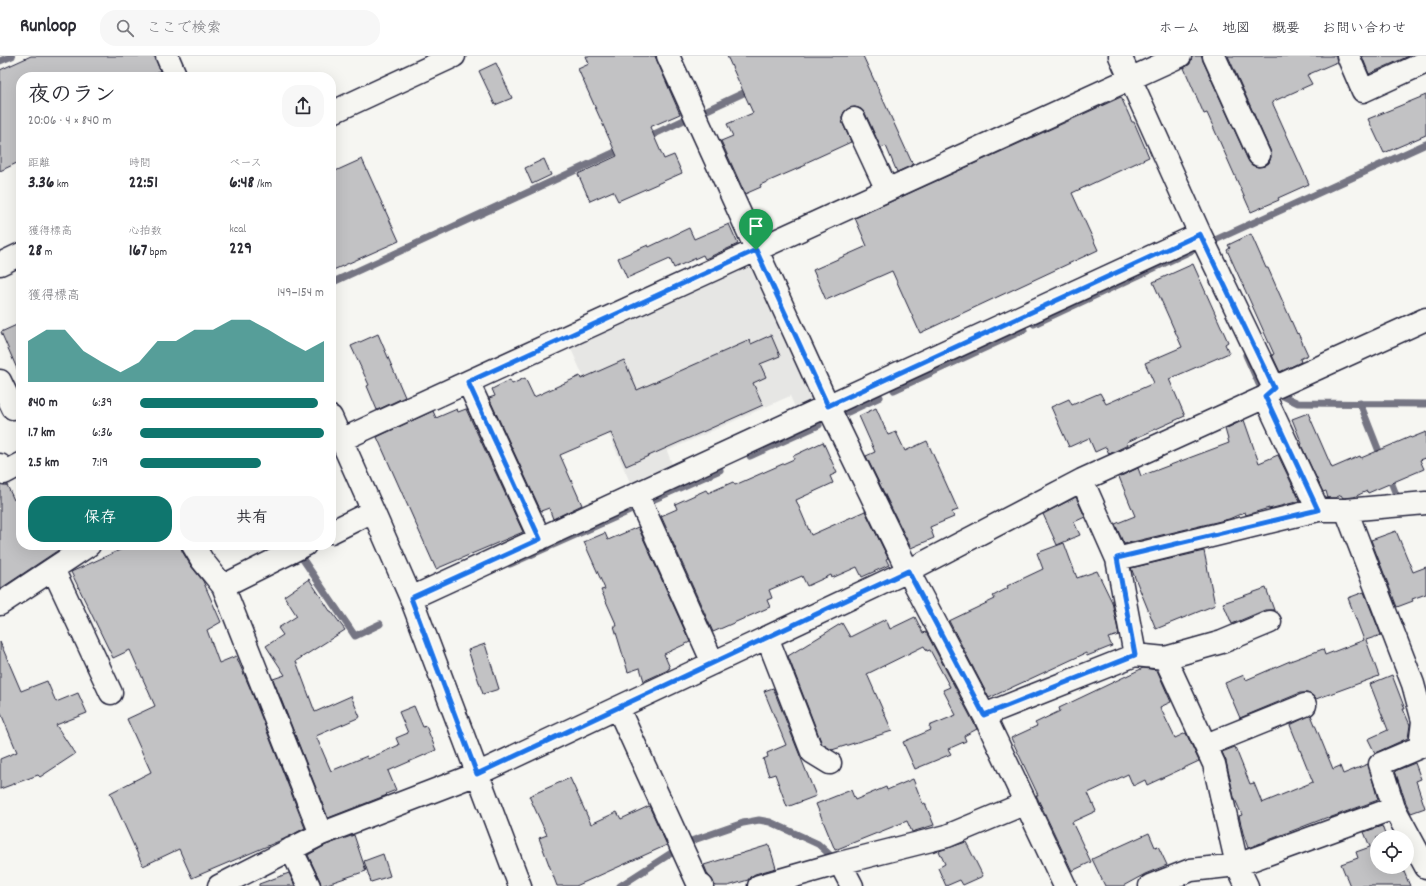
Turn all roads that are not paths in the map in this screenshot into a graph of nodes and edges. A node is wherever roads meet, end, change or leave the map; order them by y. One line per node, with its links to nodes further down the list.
1 (167, 56): 9 (street)
2 (454, 56): 11 (street)
3 (668, 56): 16 (street)
4 (1120, 56): 10 (street)
5 (1180, 56): 10 (street)
6 (1214, 56): 13 (street)
7 (1348, 56): 8 (street)
8 (1426, 62)
9 (174, 72)
10 (1130, 79): 14 (street); 15 (street)
11 (336, 111)
12 (854, 119): 14 (street)
13 (1259, 155)
14 (887, 190): 16 (street)
15 (1200, 234): 22 (street); 23 (street)
16 (756, 250): 21 (street); 23 (street)
17 (16, 256): 18 (street)
18 (0, 264)
19 (1426, 319): 22 (street)
20 (0, 381): 24 (street)
21 (468, 382): 26 (street); 36 (street)
22 (1269, 392): 29 (street); 32 (street)
23 (828, 406): 30 (street); 42 (street)
24 (11, 408)
25 (336, 428): 26 (street)
26 (341, 440): 34 (street)
27 (0, 465): 28 (street)
28 (16, 467)
29 (1082, 480): 40 (street); 42 (street)
30 (637, 494): 36 (street); 50 (street)
31 (1426, 503): 33 (street)
32 (1318, 510): 33 (street); 40 (street)
33 (1346, 510): 59 (street)
34 (374, 511): 35 (street); 44 (street)
35 (336, 530)
36 (540, 539): 44 (street)
37 (82, 550): 41 (street)
38 (196, 550): 43 (street)
39 (295, 550): 43 (street)
40 (1117, 558): 48 (street)
41 (53, 569): 45 (street); 51 (street)
42 (908, 571): 47 (street); 54 (street)
43 (223, 586): 60 (street)
44 (411, 598): 57 (street)
45 (0, 604)
46 (1270, 622): 49 (street)
47 (766, 638): 50 (street); 56 (street)
48 (1135, 655): 49 (street); 54 (street)
49 (1165, 658): 55 (street)
50 (713, 663): 53 (street)
51 (111, 693)
52 (1305, 704): 55 (street)
53 (618, 708): 57 (street); 68 (street)
54 (984, 715): 58 (street)
55 (1206, 745): 63 (street)
56 (830, 763)
57 (477, 774): 60 (street); 67 (street)
58 (1026, 803): 62 (street); 71 (street)
59 (1394, 808): 63 (street); 64 (street)
60 (321, 834): 61 (street)
61 (291, 849): 65 (street); 66 (street)
62 (840, 863): 69 (street); 70 (street)
63 (1237, 865): 72 (street); 73 (street)
64 (1426, 867)
65 (219, 886)
66 (309, 886)
67 (520, 886)
68 (702, 886)
69 (759, 886)
70 (852, 886)
71 (1065, 886)
72 (1150, 886)
73 (1247, 886)

